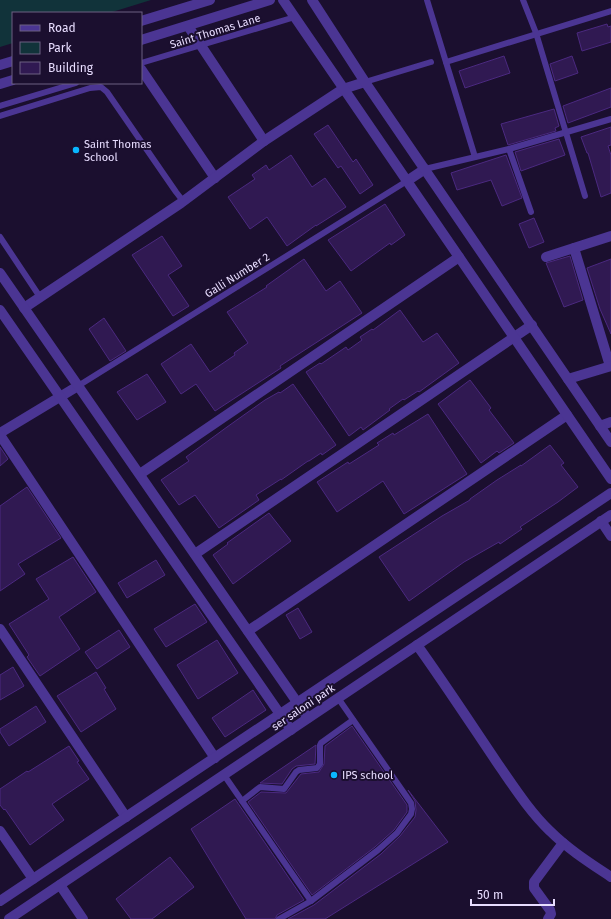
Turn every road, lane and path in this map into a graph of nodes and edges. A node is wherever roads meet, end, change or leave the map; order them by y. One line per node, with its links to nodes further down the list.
1 (210, 0): 9 (street)
2 (270, 0): 10 (street)
3 (284, 0): 8 (street)
4 (312, 0): 21 (street)
5 (427, 0): 16 (lane)
6 (524, 0): 11 (lane)
7 (611, 11): 11 (lane)
8 (295, 17): 13 (lane, Saint Thomas Lane); 25 (street)
9 (142, 21)
10 (188, 26): 12 (street); 13 (street)
11 (536, 33): 16 (lane); 29 (lane)
12 (142, 40)
13 (201, 45): 17 (lane, Saint Thomas Lane); 30 (street)
14 (12, 61): 18 (street)
15 (430, 62): 21 (lane)
16 (446, 62): 32 (lane)
17 (142, 64)
18 (0, 65)
19 (142, 70): 34 (street)
20 (12, 80): 22 (street)
21 (365, 82): 25 (street); 33 (street)
22 (0, 84)
23 (73, 84): 26 (lane)
24 (94, 85): 27 (lane); 37 (lane)
25 (343, 89): 30 (street); 35 (street)
26 (0, 106)
27 (0, 116)
28 (611, 119): 29 (lane)
29 (566, 133): 31 (lane); 36 (lane)
30 (264, 141): 34 (street)
31 (509, 149): 32 (lane); 38 (lane)
32 (475, 157): 33 (lane)
33 (425, 169): 35 (street); 49 (street)
34 (215, 178): 37 (street)
35 (407, 181): 42 (street); 53 (lane, Galli Number 2)
36 (585, 196)
37 (183, 200): 45 (street)
38 (531, 212)
39 (611, 236): 41 (street)
40 (0, 237): 45 (lane)
41 (574, 248): 43 (street); 51 (street)
42 (459, 257): 50 (street); 60 (street)
43 (546, 257)
44 (0, 273): 46 (street)
45 (40, 297): 46 (street)
46 (24, 308): 53 (street)
47 (0, 310): 48 (street)
48 (3, 322): 54 (street)
49 (532, 325): 50 (street); 52 (street)
50 (514, 337): 55 (street); 66 (street)
51 (610, 366): 52 (street)
52 (568, 379): 57 (street)
53 (78, 386): 54 (street); 60 (street)
54 (60, 396): 58 (street); 72 (street)
55 (567, 415): 61 (street); 68 (street)
56 (611, 422): 57 (street)
57 (600, 426): 59 (street)
58 (0, 434): 76 (street)
59 (611, 442)
60 (140, 474): 66 (street)
61 (611, 479)
62 (611, 493): 71 (street)
63 (611, 515): 64 (street, ser saloni park)
64 (601, 521): 65 (street); 69 (street, ser saloni park)
65 (611, 536)
66 (195, 554): 68 (street)
67 (0, 629): 79 (street)
68 (248, 631): 71 (street)
69 (417, 645): 70 (street, ser saloni park); 81 (street)
70 (338, 698): 73 (street, ser saloni park); 74 (lane)
71 (298, 703): 72 (street); 73 (street)
72 (280, 714): 75 (street); 76 (street)
73 (308, 718): 75 (street, ser saloni park)
74 (353, 720): 78 (lane); 85 (lane)
75 (291, 730): 77 (street, ser saloni park)
76 (215, 758): 79 (street)
77 (224, 775): 78 (lane); 84 (street, ser saloni park)
78 (242, 801): 85 (lane)
79 (126, 817): 83 (street)
80 (0, 831): 83 (street)
81 (563, 844): 82 (street); 90 (street)
82 (611, 877)
83 (33, 879): 86 (street)
84 (60, 885): 87 (street, ser saloni park); 88 (street)
85 (311, 900): 89 (lane)
86 (0, 901)
87 (9, 919)
88 (83, 919)
89 (279, 919)
90 (548, 919)

